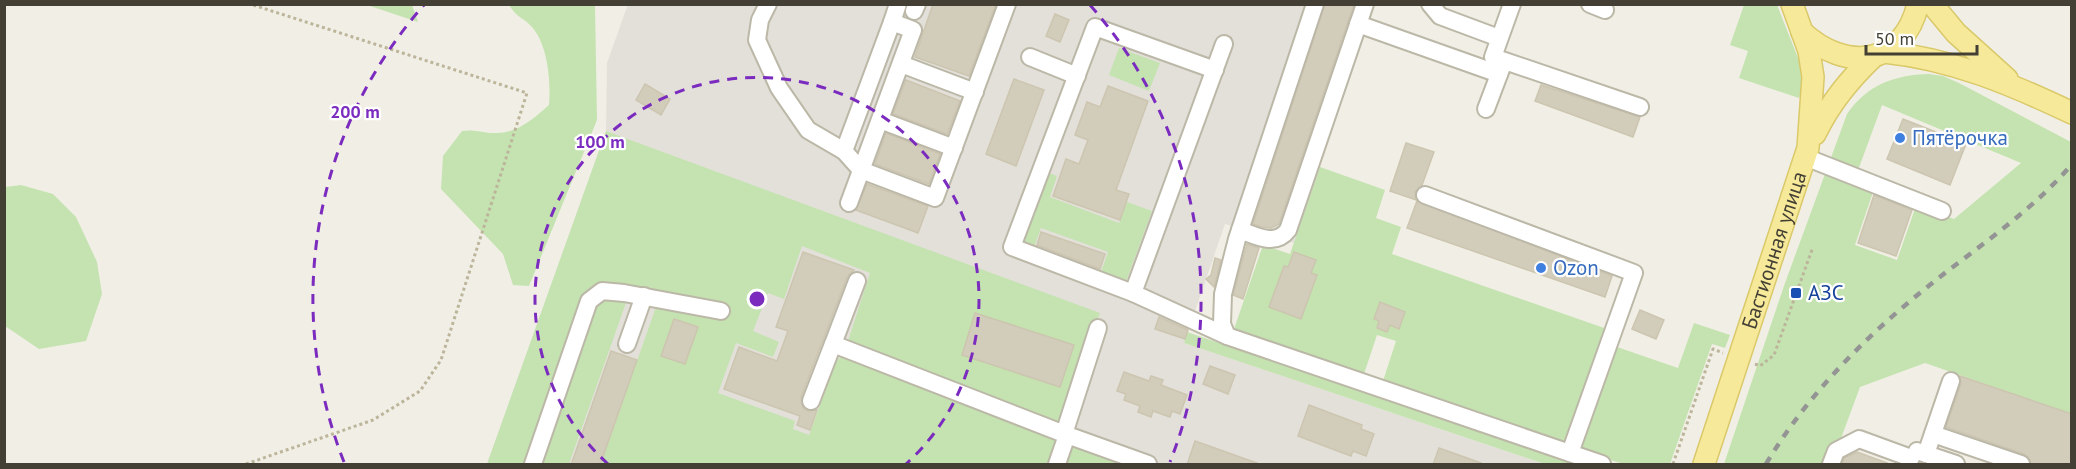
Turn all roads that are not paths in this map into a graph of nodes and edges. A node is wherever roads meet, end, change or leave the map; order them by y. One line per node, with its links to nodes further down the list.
1 (768, 4): 29 (lane)
2 (898, 4): 11 (lane)
3 (1007, 4): 23 (lane)
4 (1315, 4): 35 (lane)
5 (1365, 4): 12 (lane)
6 (1430, 4): 14 (lane)
7 (1512, 4): 14 (lane)
8 (1792, 4): 13 (main road, Бастионная улица)
9 (1918, 4): 16 (main road)
10 (1932, 4): 22 (main road)
11 (892, 22): 18 (lane); 29 (lane)
12 (1358, 24): 19 (lane); 35 (lane)
13 (1802, 32): 16 (main road); 30 (main road, Бастионная улица)
14 (1499, 38): 19 (lane)
15 (1224, 44): 20 (lane)
16 (1879, 54): 22 (main road); 30 (main road)
17 (1030, 57): 21 (lane)
18 (901, 64): 23 (lane); 27 (lane)
19 (1501, 67): 24 (lane); 25 (lane)
20 (1215, 70): 21 (lane); 37 (lane)
21 (1077, 76): 37 (lane)
22 (2014, 85): 26 (main road)
23 (975, 92): 28 (lane)
24 (1640, 107)
25 (1486, 109)
26 (2072, 113)
27 (880, 120): 28 (lane); 31 (lane)
28 (954, 148): 31 (lane)
29 (844, 151): 31 (lane)
30 (1807, 152): 34 (lane); 54 (main road, Бастионная улица)
31 (861, 170): 33 (lane)
32 (1425, 195): 48 (lane)
33 (849, 203)
34 (1942, 211)
35 (1240, 230): 41 (lane)
36 (856, 281): 43 (lane)
37 (1133, 293): 41 (lane)
38 (644, 296): 39 (lane); 42 (lane); 50 (lane)
39 (721, 311)
40 (1098, 328): 46 (lane)
41 (1227, 336): 48 (lane)
42 (627, 344)
43 (833, 344): 45 (lane); 46 (lane)
44 (1951, 381): 47 (lane)
45 (811, 401)
46 (1066, 434): 51 (lane); 52 (lane)
47 (1933, 434): 49 (lane); 57 (lane)
48 (1577, 458): 53 (lane)
49 (1915, 459): 55 (lane); 56 (lane)
50 (534, 465)
51 (1057, 465)
52 (1148, 465)
53 (1602, 465)
54 (1704, 465)
55 (1831, 465)
56 (1956, 465)
57 (2021, 465)

